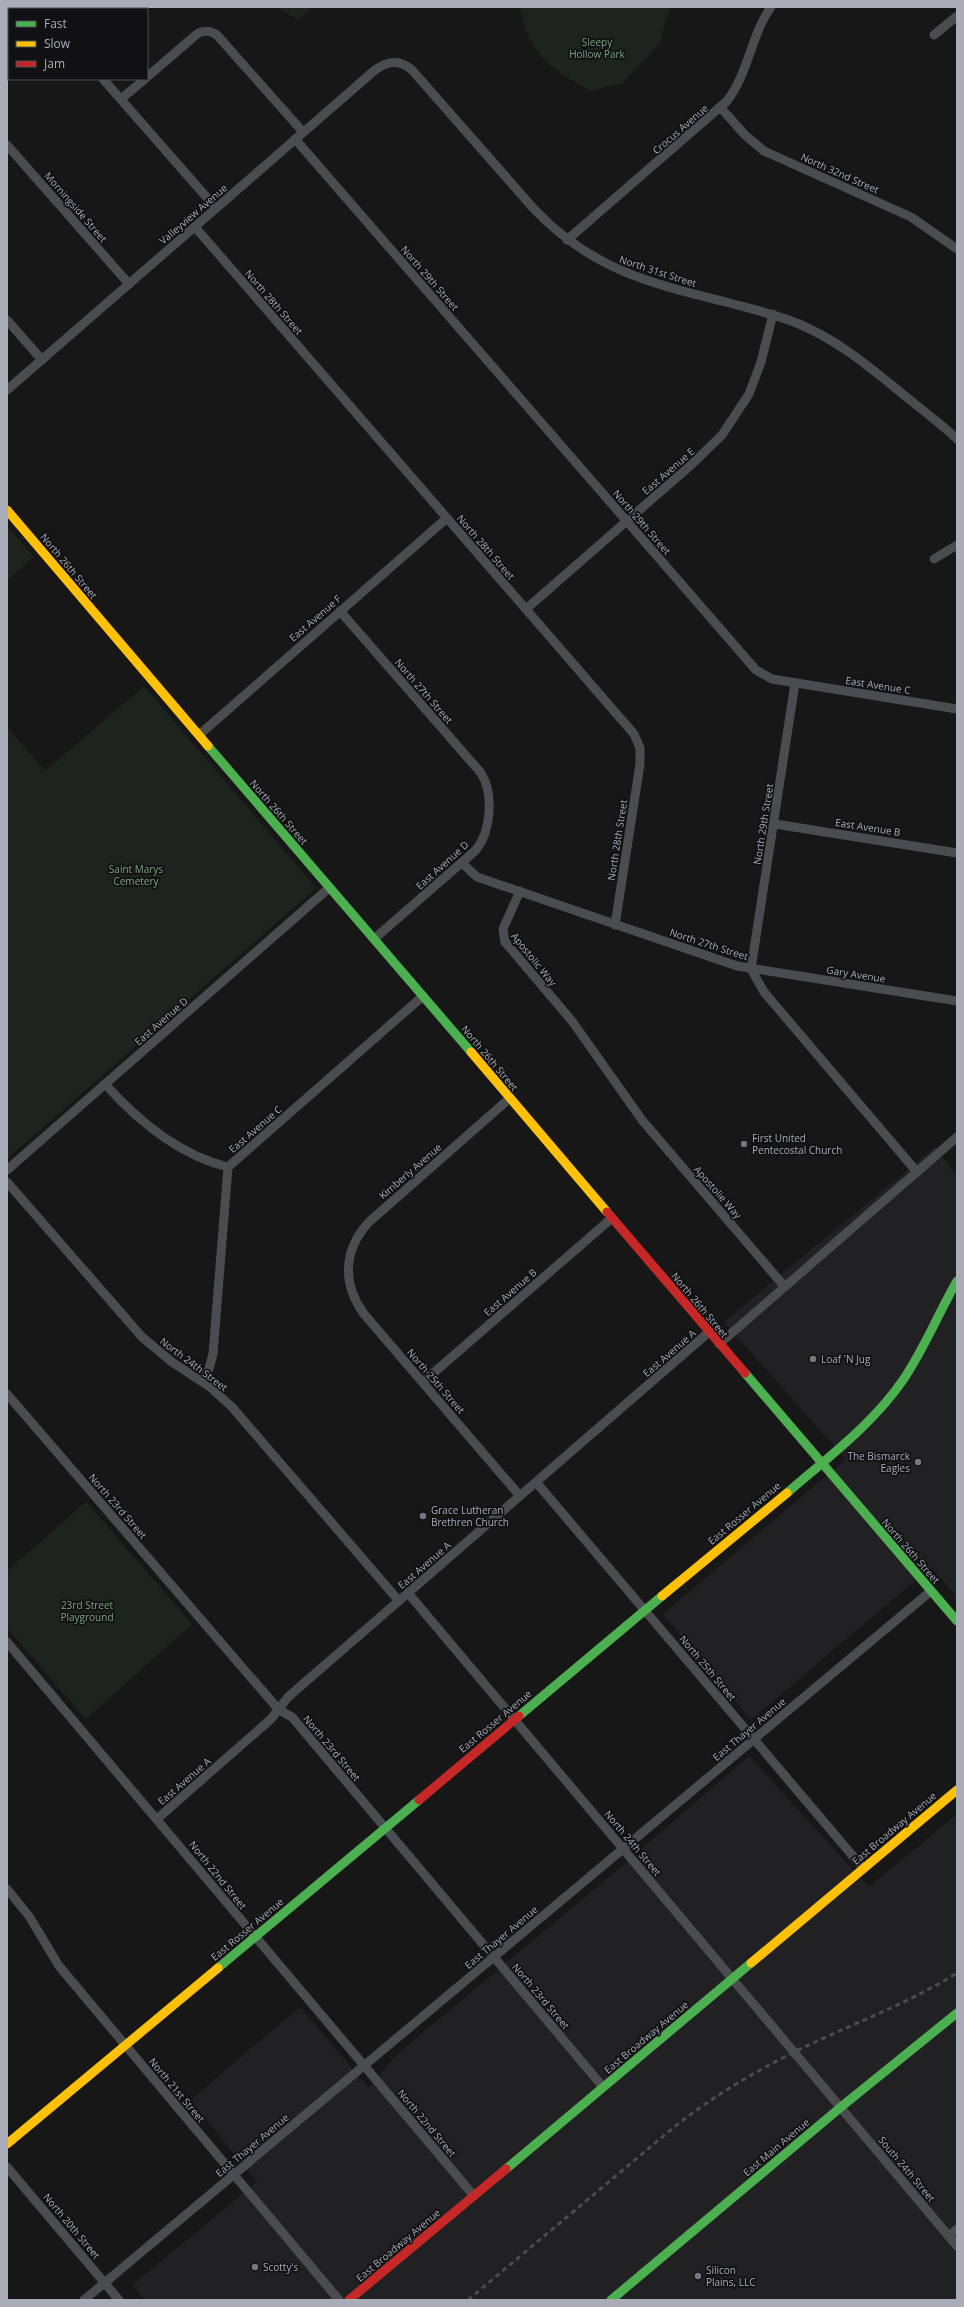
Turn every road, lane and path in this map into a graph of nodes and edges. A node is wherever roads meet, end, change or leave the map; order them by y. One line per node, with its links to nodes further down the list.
1 (771, 7): 9 (street, Crocus Avenue)
2 (957, 16): 3 (street)
3 (934, 35)
4 (396, 61): 10 (street, Valleyview Avenue); 15 (street, North 31st Street)
5 (148, 76): 10 (street)
6 (105, 80): 8 (street)
7 (144, 80): 8 (street)
8 (121, 99): 13 (street)
9 (720, 108): 15 (street, Crocus Avenue); 16 (street, North 32nd Street)
10 (303, 132): 11 (street, Valleyview Avenue)
11 (295, 139): 13 (street, Valleyview Avenue); 25 (street, North 29th Street)
12 (7, 145): 17 (street, Morningside Street)
13 (216, 208): 14 (street, Valleyview Avenue)
14 (195, 226): 17 (street, Valleyview Avenue); 24 (street, North 28th Street)
15 (567, 240): 18 (street, North 31st Street)
16 (957, 249)
17 (129, 284): 20 (street, Valleyview Avenue)
18 (773, 314): 22 (street, North 31st Street); 25 (street, East Avenue E)
19 (7, 320): 20 (street)
20 (42, 360): 21 (street, Valleyview Avenue)
21 (7, 390)
22 (957, 439)
23 (7, 510): 32 (street, North 26th Street)
24 (447, 518): 28 (street, North 28th Street); 29 (street, East Avenue F)
25 (627, 521): 28 (street, East Avenue E); 30 (street, North 29th Street)
26 (957, 545): 27 (street)
27 (934, 559)
28 (526, 609): 39 (street, North 28th Street)
29 (340, 611): 32 (street, East Avenue F); 33 (street, North 27th Street)
30 (795, 683): 31 (street, East Avenue C); 34 (street, North 29th Street)
31 (957, 709)
32 (199, 735): 37 (street, North 26th Street)
33 (488, 788): 36 (street, East Avenue D)
34 (775, 824): 35 (street, East Avenue B); 41 (street, North 29th Street)
35 (957, 853)
36 (462, 863): 38 (street, North 27th Street); 40 (street, East Avenue D)
37 (329, 888): 40 (street, North 26th Street); 44 (street, East Avenue D)
38 (520, 891): 39 (street, North 27th Street); 46 (street, Apostolic Way)
39 (615, 925): 41 (street, North 27th Street)
40 (374, 940): 42 (street, North 26th Street)
41 (751, 969): 43 (street, Gary Avenue); 50 (street, North 27th Street)
42 (423, 996): 45 (street, North 26th Street); 48 (street, East Avenue C)
43 (957, 1001)
44 (105, 1084): 48 (street); 49 (street, East Avenue D)
45 (510, 1098): 52 (street, North 26th Street); 53 (street, Kimberly Avenue)
46 (635, 1112): 55 (street, Apostolie Way)
47 (957, 1137): 50 (street)
48 (228, 1167): 58 (street, East Avenue C)
49 (7, 1170)
50 (917, 1172): 55 (street)
51 (7, 1182): 58 (street, North 24th Street)
52 (612, 1218): 56 (street, North 26th Street); 59 (street, East Avenue B)
53 (347, 1274): 59 (street, North 25th Street)
54 (957, 1280): 61 (street, East Rosser Avenue)
55 (784, 1286): 57 (street)
56 (709, 1332): 57 (street, North 26th Street); 62 (street, East Avenue A)
57 (719, 1344): 61 (street, North 26th Street)
58 (202, 1381): 66 (street, North 24th Street)
59 (423, 1382): 63 (street, North 25th Street)
60 (7, 1394): 70 (street, North 23rd Street)
61 (822, 1463): 64 (street, North 26th Street); 67 (street, East Rosser Avenue)
62 (536, 1482): 63 (street, East Avenue A); 67 (street, North 25th Street)
63 (520, 1496): 65 (street, East Avenue A)
64 (931, 1591): 68 (street, North 26th Street); 72 (street, East Thayer Avenue)
65 (408, 1593): 66 (street, East Avenue A); 71 (street, North 24th Street)
66 (399, 1601): 70 (street, East Avenue A)
67 (644, 1610): 71 (street, East Rosser Avenue); 72 (street, North 25th Street)
68 (957, 1621)
69 (7, 1642): 74 (street, North 22nd Street)
70 (279, 1710): 74 (street, East Avenue A); 75 (street, North 23rd Street)
71 (514, 1719): 75 (street, East Rosser Avenue); 76 (street, North 24th Street)
72 (753, 1739): 76 (street, East Thayer Avenue); 77 (street, North 25th Street)
73 (957, 1790): 77 (street, East Broadway Avenue)
74 (158, 1818): 79 (street, North 22nd Street)
75 (385, 1828): 79 (street, East Rosser Avenue); 80 (street, North 23rd Street)
76 (623, 1848): 80 (street, East Thayer Avenue); 81 (street, North 24th Street)
77 (863, 1868): 81 (street, East Broadway Avenue)
78 (7, 1889): 83 (street, North 21st Street)
79 (255, 1937): 83 (street, East Rosser Avenue); 84 (street, North 22nd Street)
80 (494, 1957): 84 (street, East Thayer Avenue); 85 (street, North 23rd Street)
81 (732, 1978): 85 (street, East Broadway Avenue); 86 (street, North 24th Street)
82 (957, 2013): 86 (street, East Main Avenue)
83 (125, 2045): 87 (street, East Rosser Avenue); 89 (street, North 21st Street)
84 (364, 2065): 89 (street, East Thayer Avenue); 90 (street, North 22nd Street)
85 (603, 2087): 90 (street, East Broadway Avenue)
86 (841, 2107): 92 (street, South 24th Street); 99 (street, East Main Avenue)
87 (7, 2144)
88 (7, 2167): 94 (street, North 20th Street)
89 (234, 2174): 94 (street, East Thayer Avenue); 97 (street, North 21st Street)
90 (474, 2196): 98 (street, East Broadway Avenue)
91 (957, 2229): 92 (street)
92 (949, 2236): 93 (street, South 24th Street)
93 (957, 2246)
94 (105, 2282): 95 (street, East Thayer Avenue); 96 (street, North 20th Street)
95 (84, 2300)
96 (120, 2300)
97 (339, 2300)
98 (349, 2300)
99 (611, 2300)

